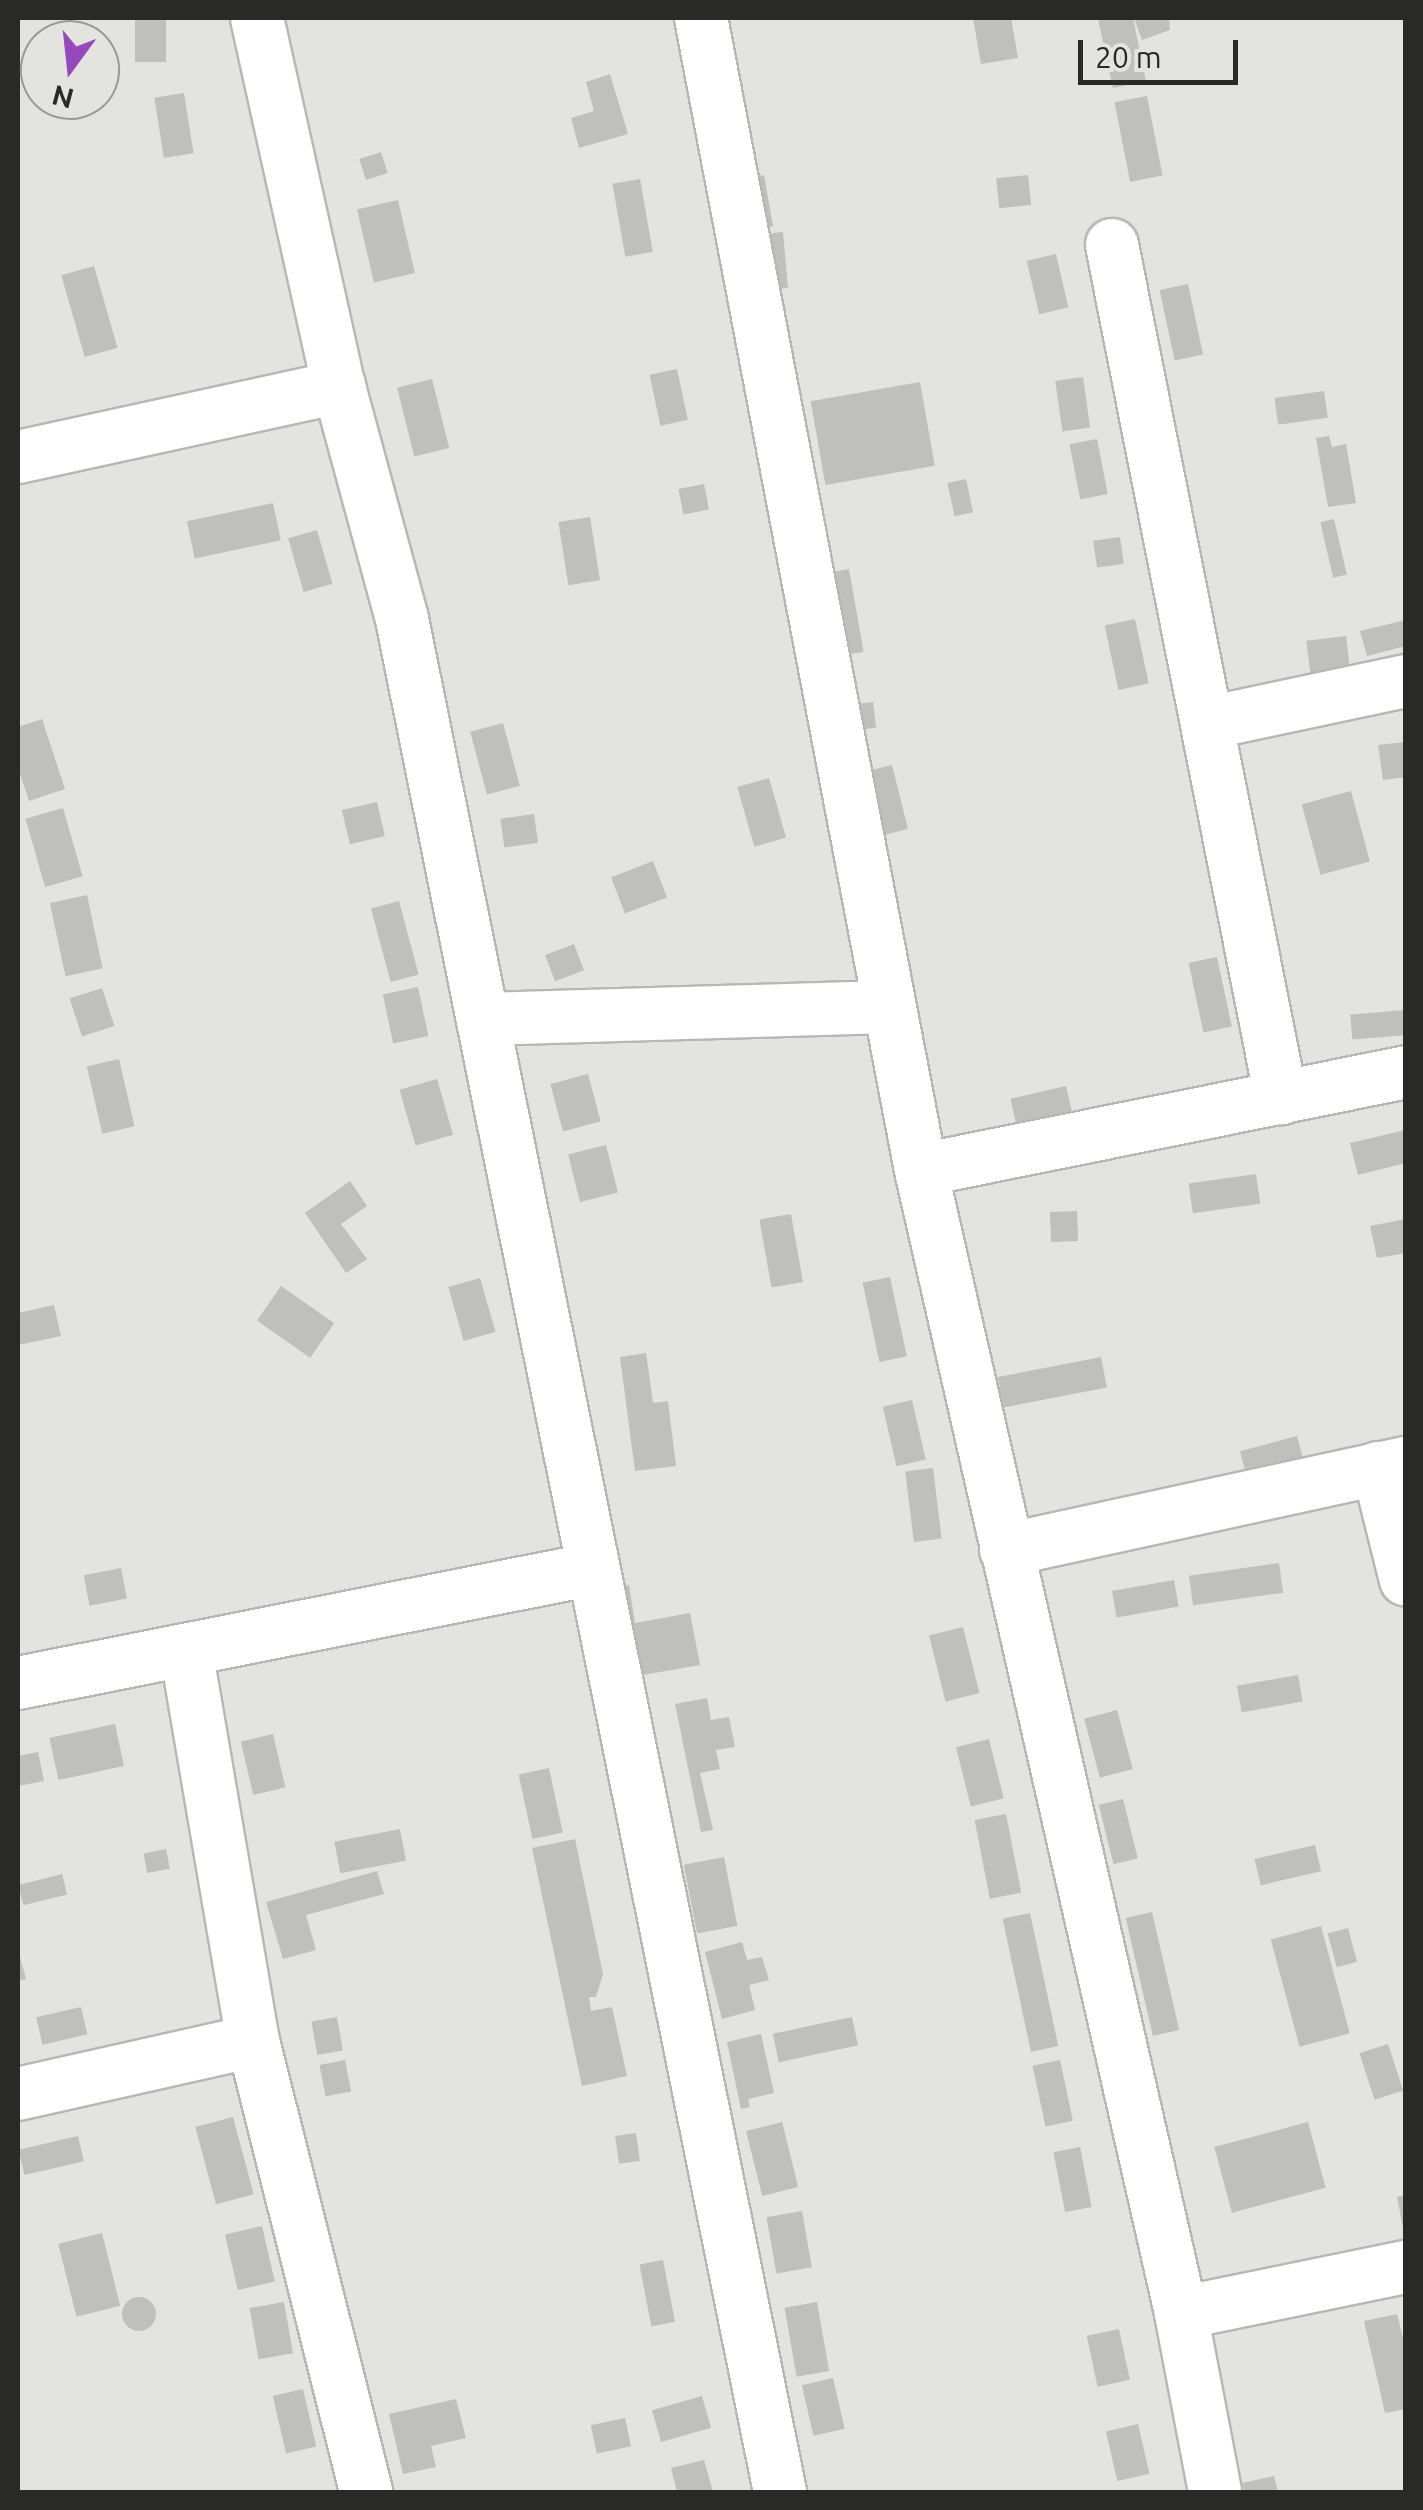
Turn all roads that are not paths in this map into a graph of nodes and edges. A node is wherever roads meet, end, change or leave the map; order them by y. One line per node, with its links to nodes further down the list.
1 (257, 18): 4 (street)
2 (702, 18): 8 (street)
3 (1112, 244): 7 (street)
4 (339, 387): 5 (street); 9 (street)
5 (18, 457)
6 (1406, 681): 7 (street)
7 (1208, 722): 11 (street)
8 (888, 1006): 9 (street); 12 (street)
9 (486, 1019): 15 (street)
10 (1406, 1072): 11 (street)
11 (1281, 1098): 12 (street)
12 (921, 1170): 14 (street)
13 (1392, 1466): 14 (street); 16 (street)
14 (1006, 1550): 22 (street)
15 (593, 1569): 17 (street); 24 (street)
16 (1406, 1580)
17 (186, 1650): 18 (street); 19 (street)
18 (18, 1683)
19 (253, 2041): 20 (street); 23 (street)
20 (18, 2094)
21 (1406, 2267): 22 (street)
22 (1181, 2313): 25 (street)
23 (366, 2492)
24 (780, 2492)
25 (1214, 2492)

